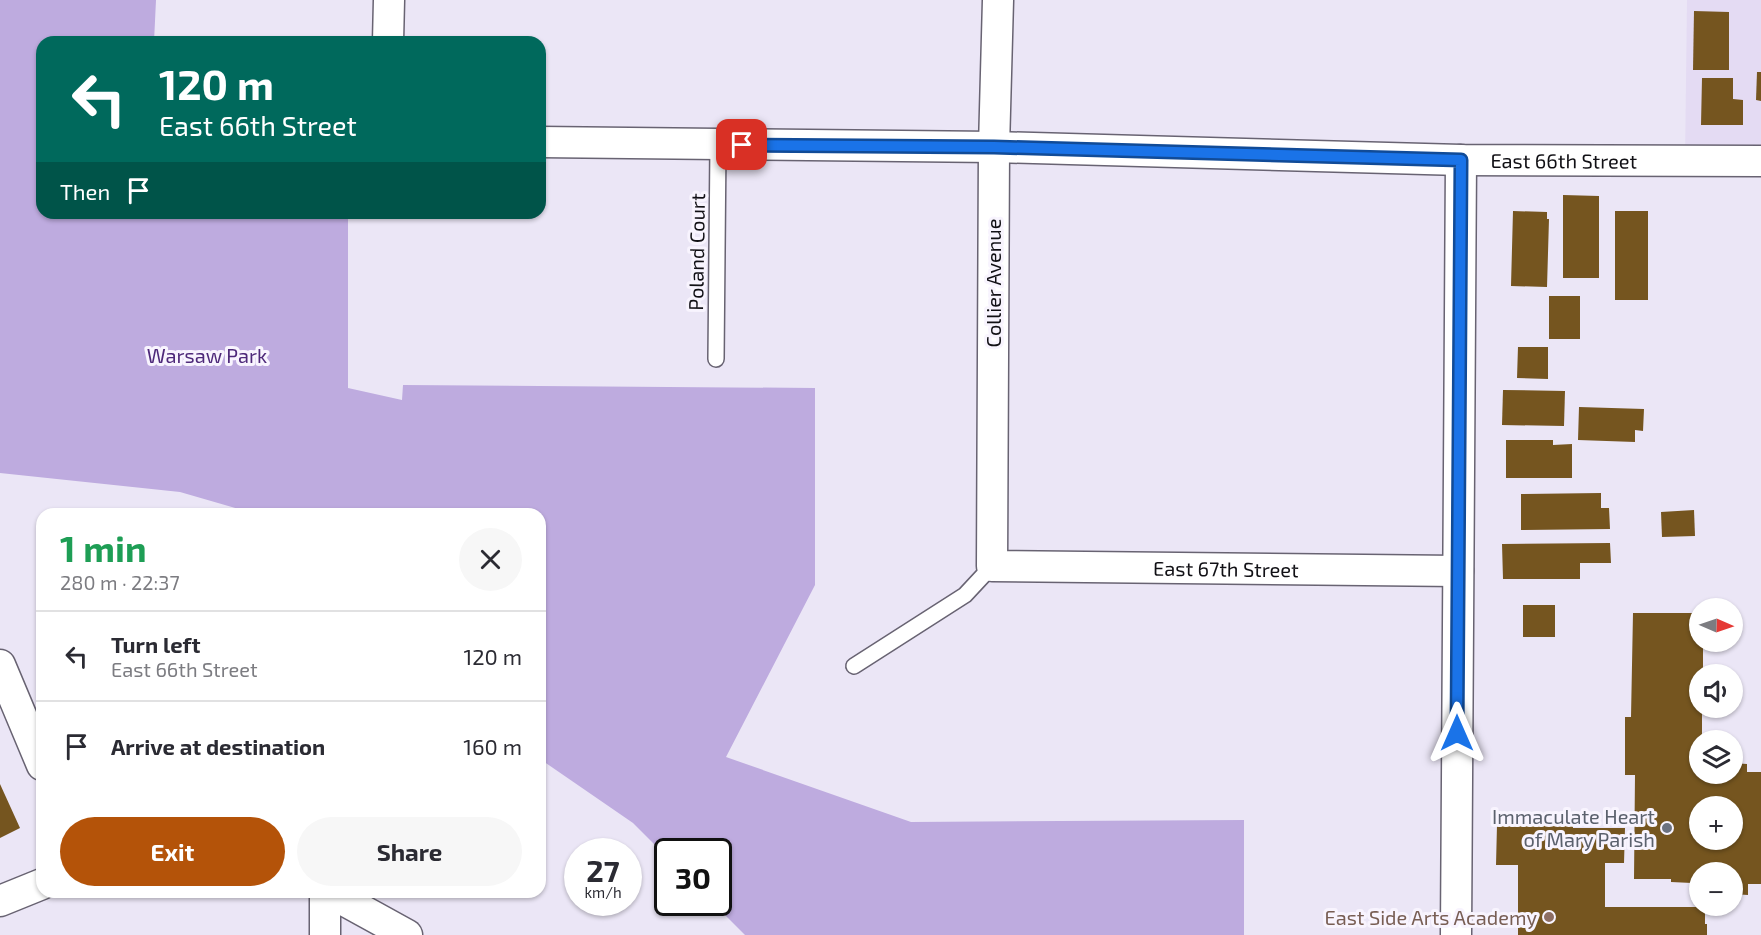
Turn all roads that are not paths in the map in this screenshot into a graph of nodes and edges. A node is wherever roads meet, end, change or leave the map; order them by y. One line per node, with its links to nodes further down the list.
1 (389, 0): 3 (street)
2 (998, 0): 6 (street, Collier Avenue)
3 (388, 36)
4 (546, 142): 5 (street, East 66th Street)
5 (718, 145): 6 (street, East 66th Street); 9 (lane, Poland Court)
6 (994, 147): 7 (street, East 66th Street); 10 (street, Collier Avenue)
7 (1461, 160): 8 (street, East 66th Street); 11 (street)
8 (1761, 162)
9 (716, 359)
10 (992, 566): 11 (street, East 67th Street); 13 (lane)
11 (1458, 571): 21 (street)
12 (0, 665): 14 (street)
13 (854, 666)
14 (36, 751)
15 (36, 887): 18 (street)
16 (327, 898): 19 (street)
17 (338, 898): 20 (street)
18 (0, 901)
19 (325, 935)
20 (407, 935)
21 (1456, 935)

